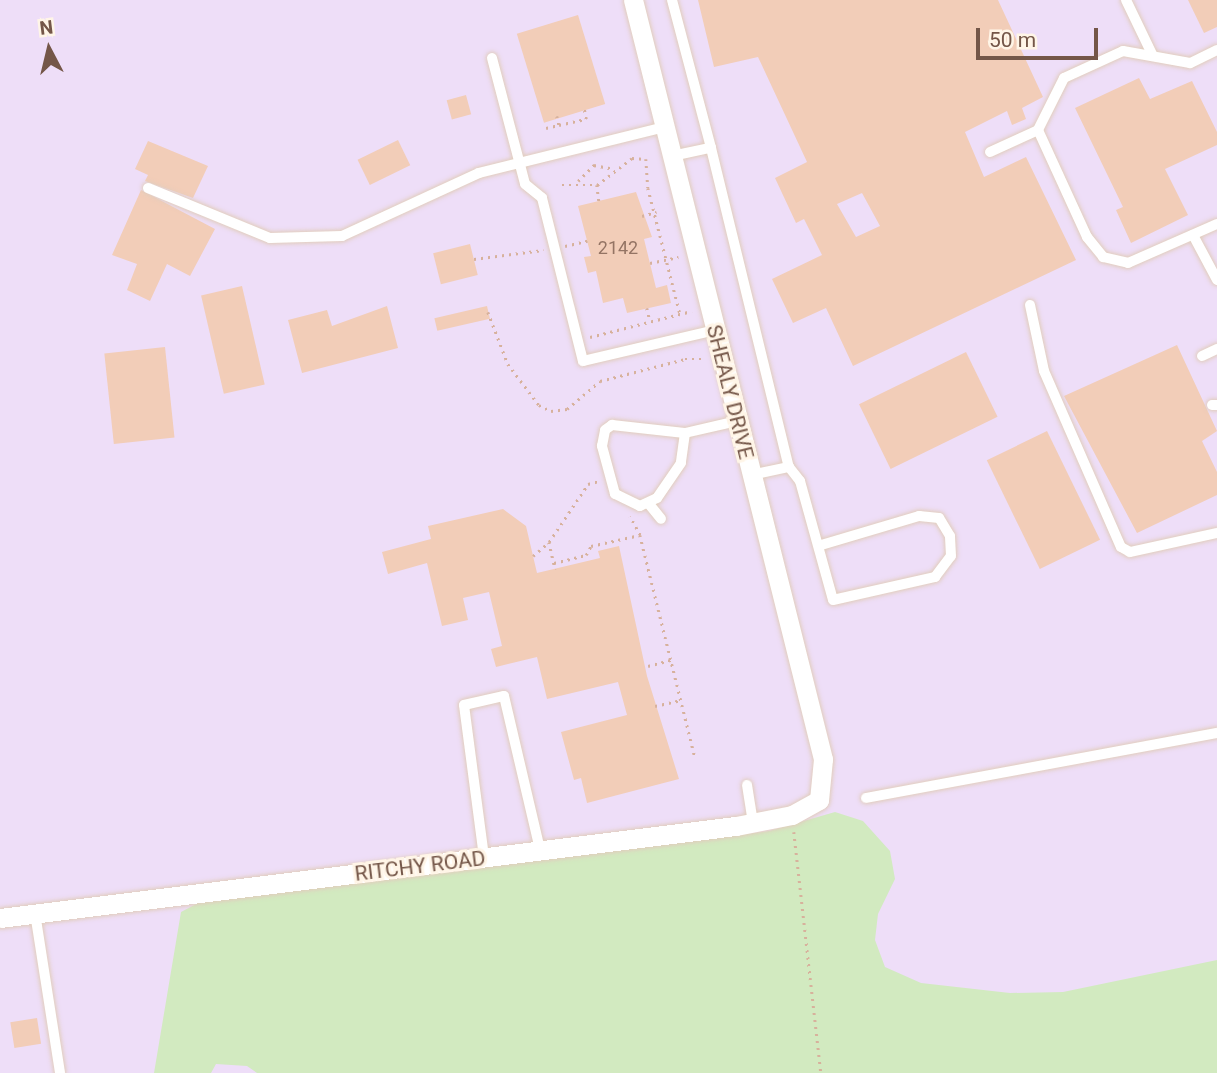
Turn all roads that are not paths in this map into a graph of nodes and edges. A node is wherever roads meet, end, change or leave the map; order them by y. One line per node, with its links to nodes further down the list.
1 (633, 0): 7 (street, SHEALY DRIVE)
2 (672, 0): 9 (lane)
3 (1126, 0): 5 (lane)
4 (1217, 50): 5 (lane)
5 (1153, 57): 8 (lane)
6 (492, 58): 12 (lane)
7 (665, 127): 11 (street, SHEALY DRIVE); 12 (lane)
8 (1038, 130): 10 (lane); 15 (lane)
9 (711, 148): 11 (lane); 23 (lane)
10 (990, 152)
11 (672, 156): 18 (street, SHEALY DRIVE)
12 (519, 163): 13 (lane); 18 (lane)
13 (148, 188)
14 (1217, 224): 15 (lane)
15 (1194, 235): 16 (lane)
16 (1217, 279)
17 (1030, 305): 27 (lane)
18 (715, 330): 21 (street, SHEALY DRIVE)
19 (1217, 349): 20 (lane)
20 (1202, 356)
21 (737, 421): 22 (lane); 24 (street, SHEALY DRIVE)
22 (685, 433): 25 (lane); 25 (lane)
23 (789, 467): 24 (lane); 28 (lane)
24 (751, 475): 31 (street, SHEALY DRIVE)
25 (649, 504): 26 (lane)
26 (661, 519)
27 (1217, 533)
28 (821, 545): 28 (lane)
29 (1217, 733): 32 (lane)
30 (747, 785): 33 (lane)
31 (824, 785): 33 (street, RITCHY ROAD)
32 (866, 798)
33 (753, 822): 34 (street, RITCHY ROAD)
34 (540, 850): 35 (street, RITCHY ROAD); 35 (lane)
35 (484, 858): 36 (street, RITCHY ROAD)
36 (34, 914): 37 (street, RITCHY ROAD); 38 (lane)
37 (0, 918)
38 (61, 1073)

